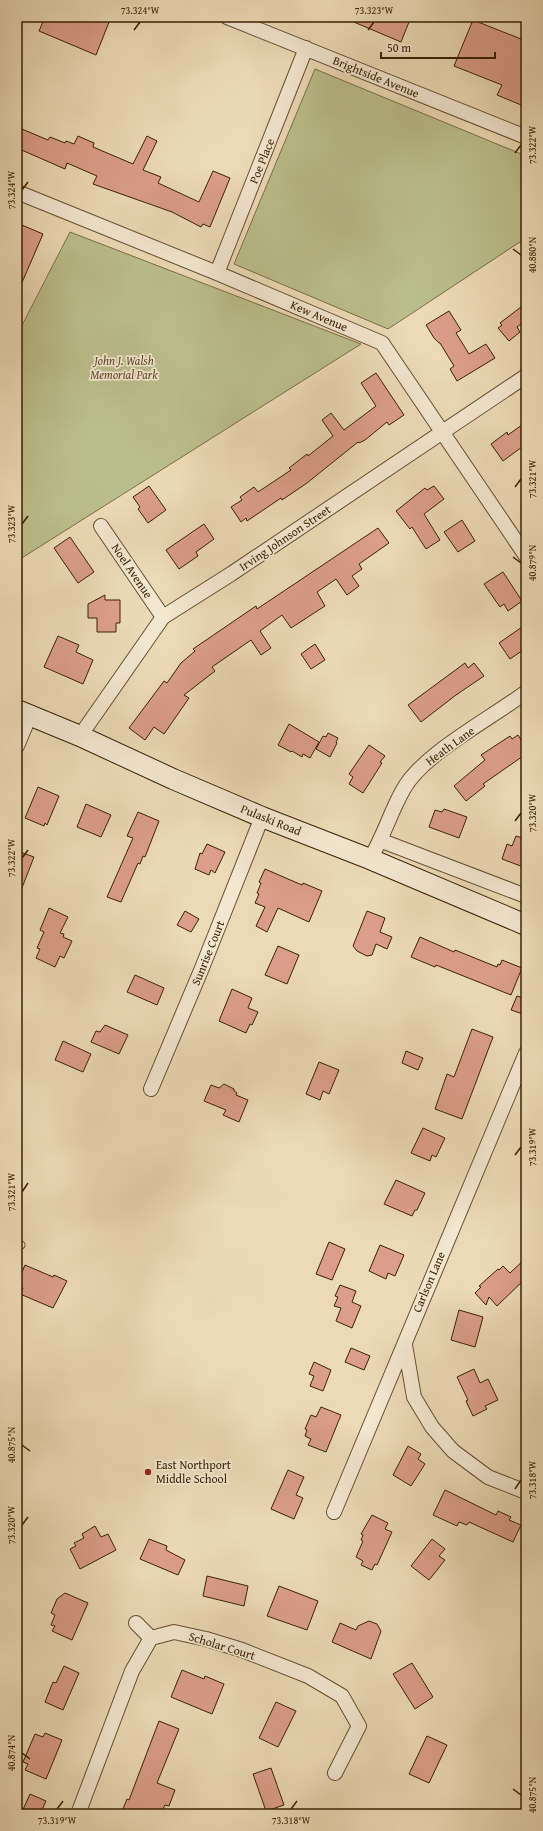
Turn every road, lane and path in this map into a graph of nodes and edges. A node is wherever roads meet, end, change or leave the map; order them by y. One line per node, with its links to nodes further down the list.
1 (227, 17): 2 (street, Brightside Avenue)
2 (306, 48): 3 (street, Brightside Avenue); 5 (street, Poe Place)
3 (526, 136)
4 (17, 192): 5 (street, Kew Avenue)
5 (217, 273): 7 (street, Kew Avenue)
6 (526, 376): 7 (street, Irving Johnson Street)
7 (443, 431): 9 (street, Kew Avenue); 10 (street, Irving Johnson Street)
8 (101, 526): 10 (street, Noel Avenue)
9 (526, 556)
10 (163, 617): 13 (street, Irving Johnson Street)
11 (525, 695): 16 (street, Heath Lane)
12 (24, 713): 13 (main road, Pulaski Road); 14 (street)
13 (80, 736): 15 (main road, Pulaski Road)
14 (17, 746)
15 (262, 817): 17 (main road, Pulaski Road); 21 (street, Sunrise Court)
16 (382, 841): 17 (street, Heath Lane); 18 (street)
17 (370, 859): 19 (main road, Pulaski Road)
18 (526, 896)
19 (526, 925)
20 (526, 1053): 22 (street, Carlson Lane)
21 (151, 1089)
22 (404, 1345): 23 (street); 24 (street, Carlson Lane)
23 (526, 1492)
24 (334, 1512)
25 (136, 1623): 26 (street)
26 (151, 1638): 27 (street, Scholar Court); 28 (street)
27 (335, 1773)
28 (78, 1814)

